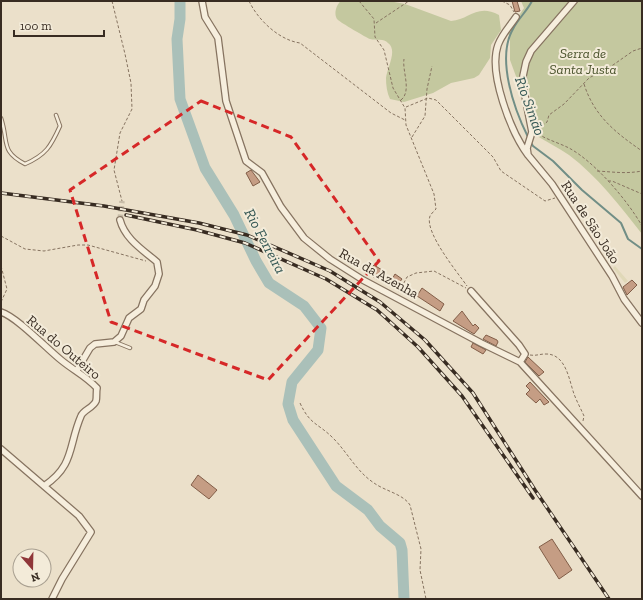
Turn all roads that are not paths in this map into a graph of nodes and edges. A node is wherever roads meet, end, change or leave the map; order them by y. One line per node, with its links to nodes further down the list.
1 (202, 1): 13 (street, Rua da Azenha)
2 (574, 1): 6 (street)
3 (516, 17): 6 (street, Rua de São João)
4 (56, 115): 5 (lane)
5 (1, 118)
6 (528, 155): 10 (street, Rua de São João)
7 (120, 220): 11 (street)
8 (471, 291): 13 (street)
9 (1, 312): 14 (street, Rua do Outeiro)
10 (642, 323)
11 (114, 342): 12 (lane); 14 (street)
12 (130, 348)
13 (520, 362): 17 (street, Rua da Azenha)
14 (77, 370): 16 (street, Rua do Outeiro)
15 (1, 449): 16 (street)
16 (44, 486): 18 (street)
17 (642, 496)
18 (52, 599)

